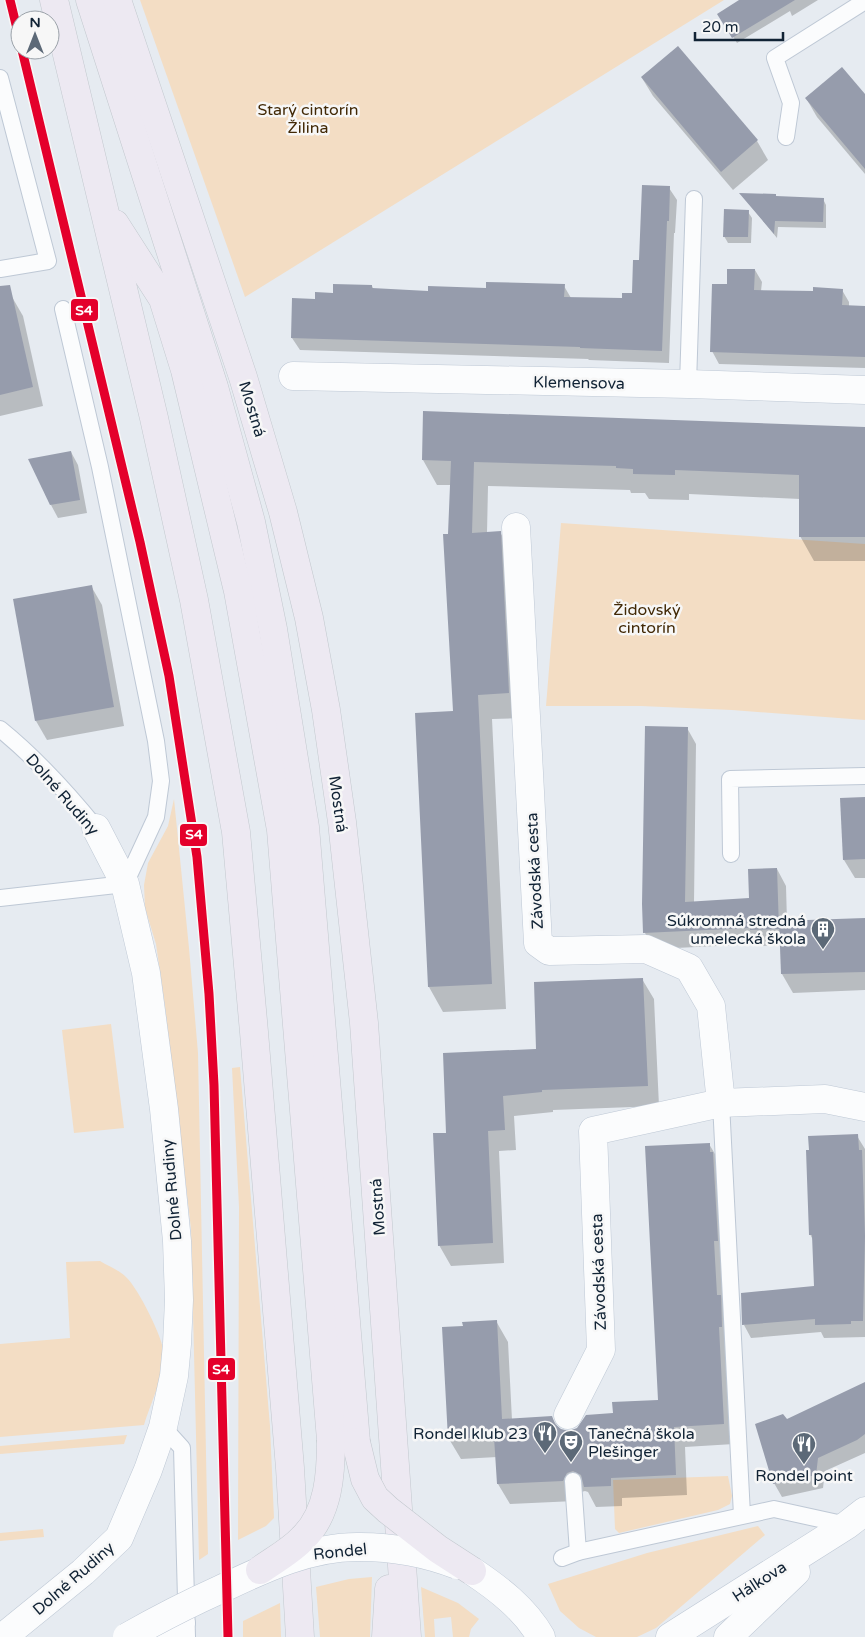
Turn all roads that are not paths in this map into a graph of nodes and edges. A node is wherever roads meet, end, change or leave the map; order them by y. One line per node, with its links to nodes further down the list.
1 (54, 0): 8 (main road)
2 (90, 0): 23 (main road)
3 (117, 0): 26 (main road, Mostná)
4 (865, 1): 6 (lane)
5 (0, 78): 9 (lane)
6 (786, 136)
7 (694, 199): 12 (lane)
8 (104, 206): 23 (main road); 39 (main road)
9 (0, 269)
10 (63, 309): 19 (lane)
11 (293, 376): 12 (street, Klemensova)
12 (688, 384): 13 (street, Klemensova)
13 (865, 390)
14 (516, 527): 21 (street, Závodská cesta)
15 (0, 729): 17 (lane, Dolné Rudiny)
16 (865, 776): 18 (lane)
17 (96, 828): 19 (street, Dolné Rudiny)
18 (731, 854)
19 (125, 884): 20 (lane); 25 (street, Dolné Rudiny)
20 (0, 898)
21 (721, 1103): 22 (street, Závodská cesta); 24 (street, Závodská cesta); 28 (lane)
22 (865, 1107)
23 (335, 1324): 32 (main road, bridge); 33 (main road, bridge)
24 (568, 1416)
25 (163, 1427): 34 (lane); 36 (street, Dolné Rudiny)
26 (396, 1477): 40 (main road); 41 (main road, Mostná)
27 (573, 1480): 30 (lane)
28 (742, 1515): 29 (lane); 30 (lane)
29 (856, 1518): 42 (street, Hálkova); 43 (street, Hálkova)
30 (578, 1552): 31 (lane)
31 (562, 1558)
32 (260, 1570): 33 (street, Rondel, bridge); 37 (street, Rondel, bridge)
33 (472, 1571): 35 (street, Rondel)
34 (187, 1630): 38 (lane)
35 (543, 1633)
36 (3, 1637)
37 (127, 1637)
38 (164, 1637)
39 (300, 1637)
40 (386, 1637)
41 (406, 1637)
42 (670, 1637)
43 (728, 1637)

